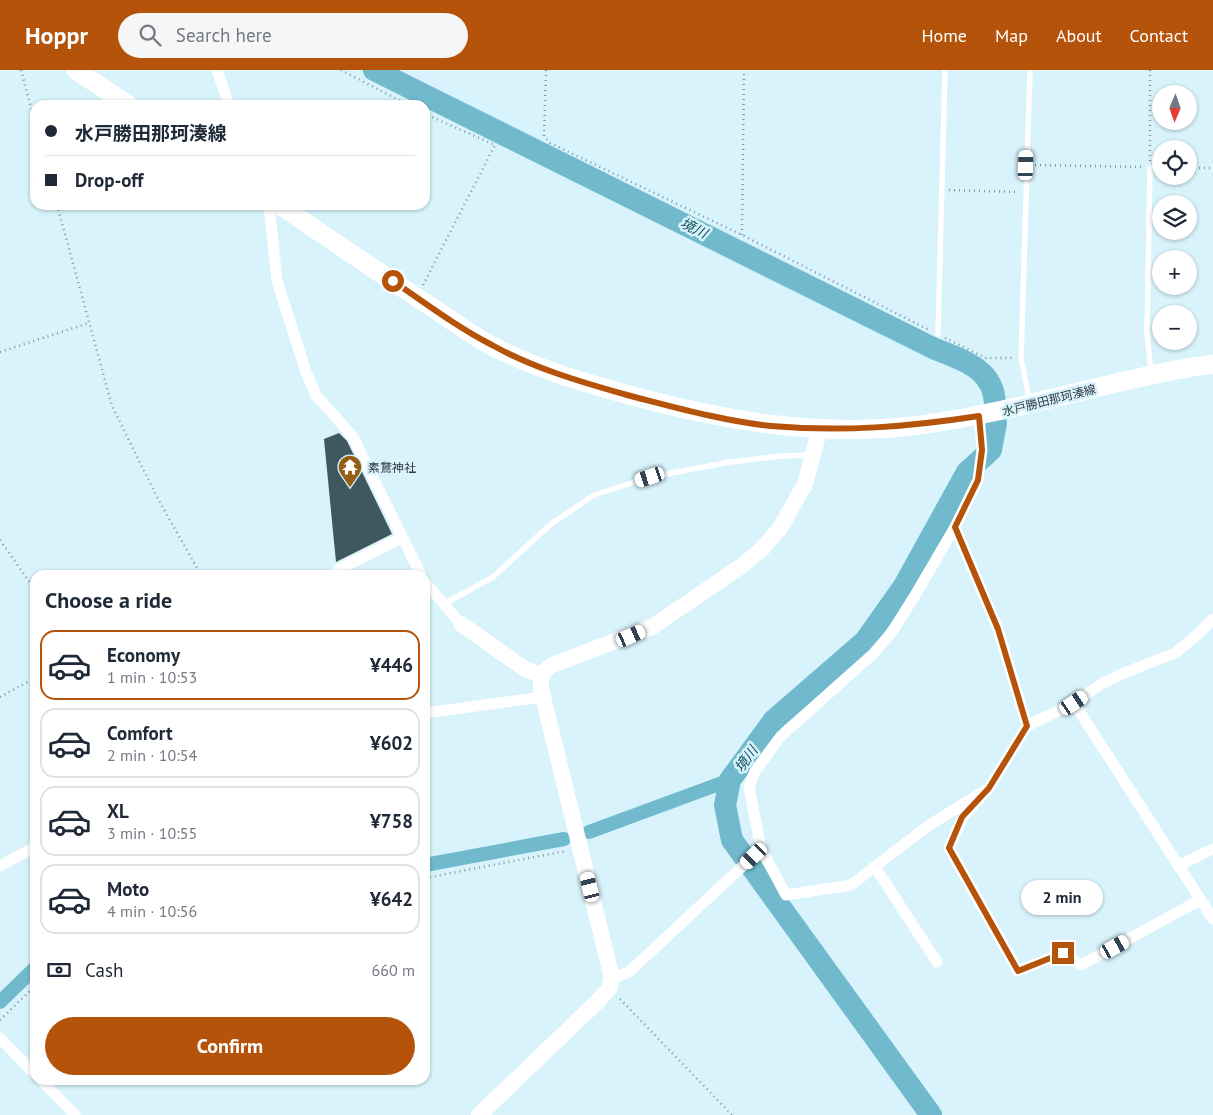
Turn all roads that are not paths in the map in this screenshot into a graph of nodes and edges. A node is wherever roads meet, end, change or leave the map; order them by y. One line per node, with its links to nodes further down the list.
1 (76, 70): 5 (main road)
2 (216, 70): 6 (street)
3 (944, 70): 10 (lane)
4 (1030, 70): 13 (lane)
5 (121, 100)
6 (227, 100)
7 (1150, 168): 12 (lane)
8 (270, 210): 18 (street)
9 (287, 210): 15 (main road, 水戸勝田那珂湊線)
10 (938, 334)
11 (1213, 364): 12 (main road, 水戸勝田那珂湊線)
12 (1152, 375): 13 (main road, 水戸勝田那珂湊線)
13 (1031, 404): 14 (main road, 水戸勝田那珂湊線)
14 (979, 416): 15 (main road, 水戸勝田那珂湊線); 17 (street)
15 (820, 428): 16 (street)
16 (814, 455): 22 (lane); 25 (street)
17 (955, 527): 29 (street); 33 (street)
18 (401, 538): 19 (street); 20 (street)
19 (338, 570)
20 (418, 570)
21 (430, 588): 22 (street)
22 (444, 604): 24 (street)
23 (1213, 619): 27 (street)
24 (461, 624): 25 (street)
25 (541, 675): 26 (street)
26 (543, 698): 28 (street); 40 (street)
27 (1074, 703): 29 (street); 36 (street)
28 (430, 712)
29 (1027, 726): 30 (street)
30 (989, 788): 35 (street); 37 (street)
31 (1213, 849): 36 (street)
32 (30, 850): 34 (street)
33 (757, 852): 35 (street); 40 (street)
34 (0, 866)
35 (875, 866): 39 (street)
36 (1178, 866): 37 (street)
37 (1200, 900): 38 (street)
38 (1213, 919)
39 (937, 962)
40 (610, 983): 45 (street)
41 (0, 1038): 42 (street)
42 (30, 1069)
43 (46, 1085): 44 (street)
44 (75, 1115)
45 (479, 1115)

